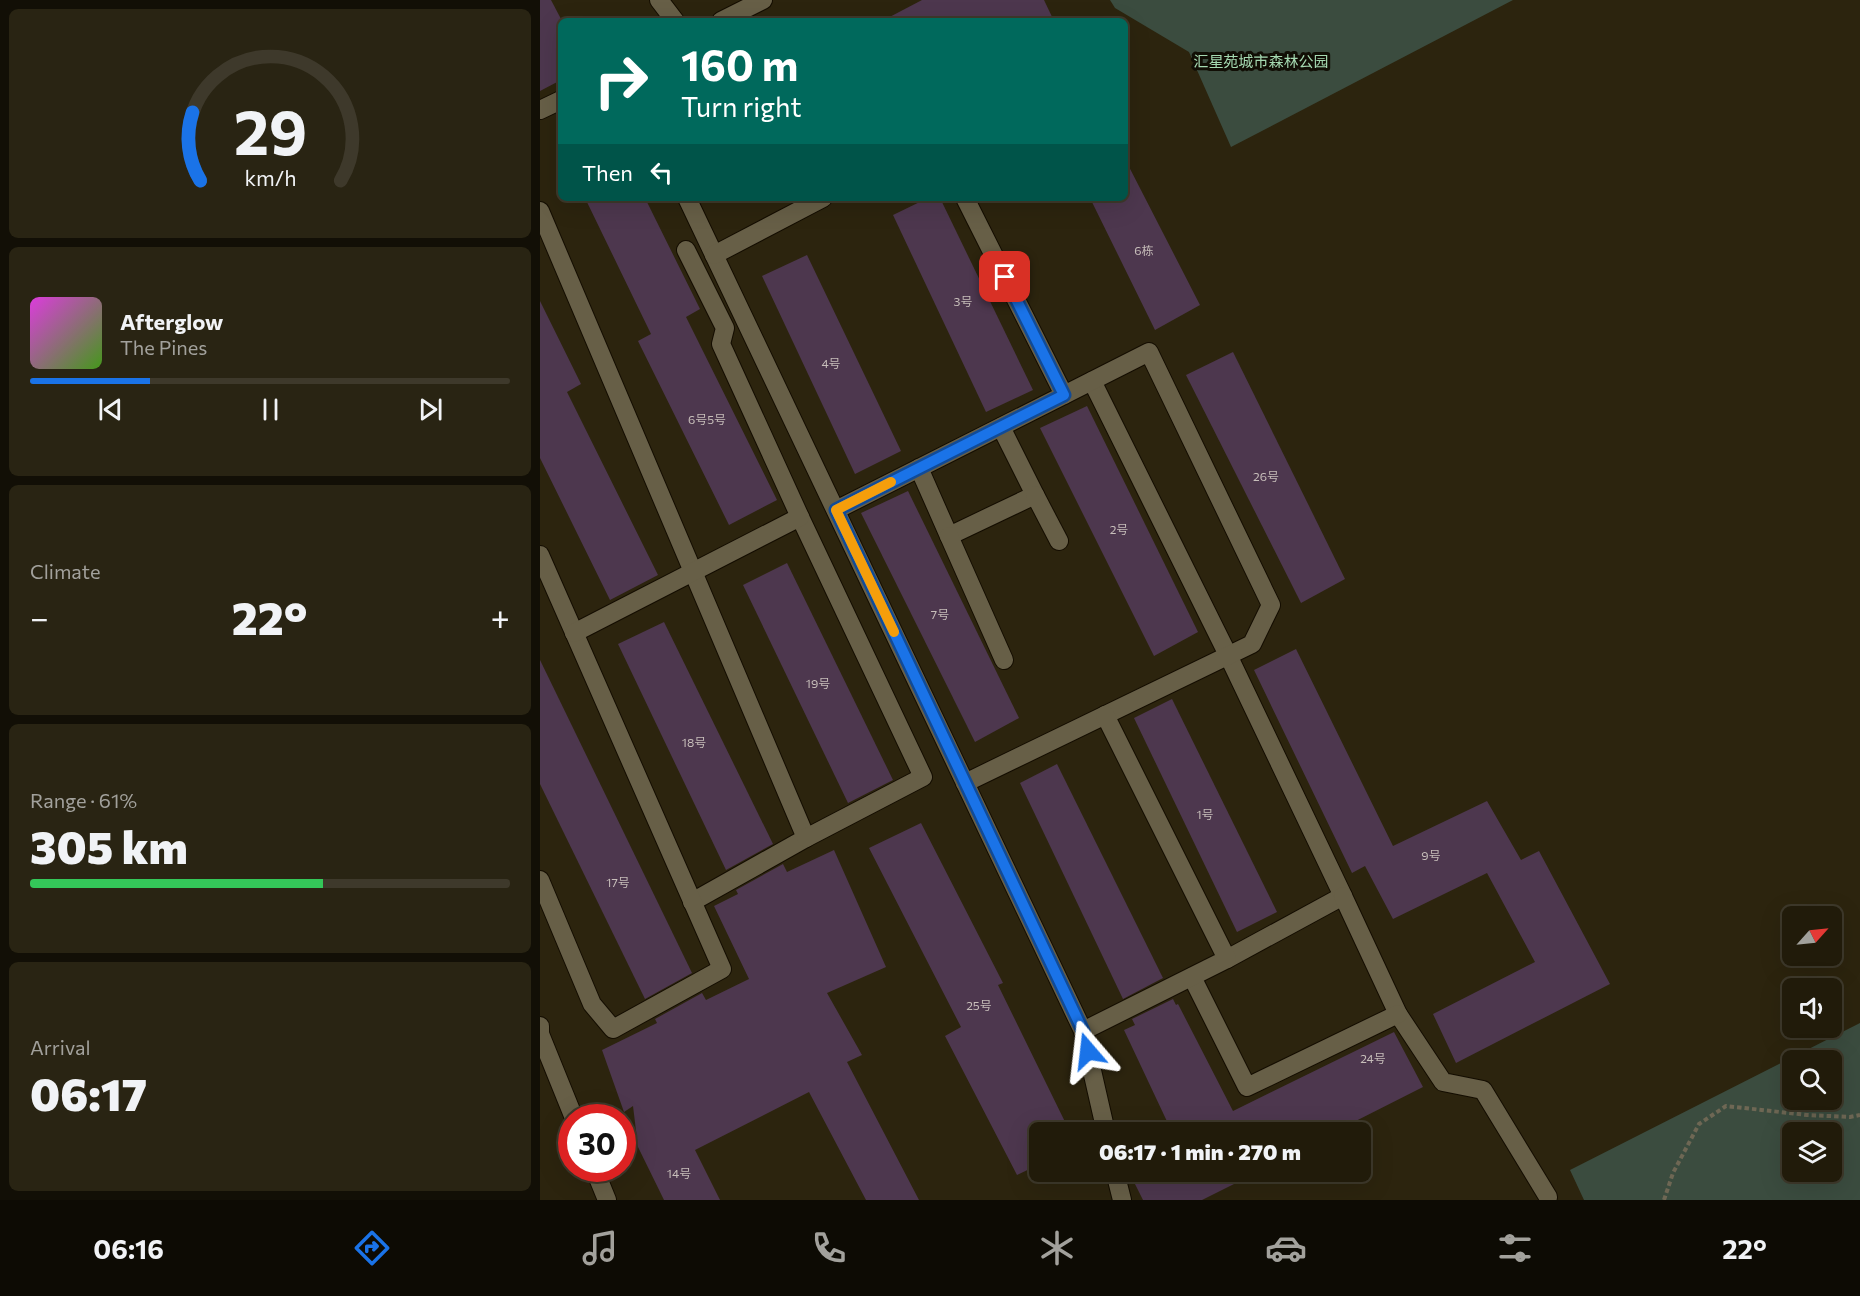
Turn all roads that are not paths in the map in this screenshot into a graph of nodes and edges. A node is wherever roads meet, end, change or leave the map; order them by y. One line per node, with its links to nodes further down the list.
1 (659, 0): 3 (street)
2 (763, 0): 4 (street)
3 (673, 18)
4 (728, 18)
5 (558, 101): 6 (street)
6 (540, 110)
7 (688, 201): 12 (street)
8 (817, 201): 12 (street)
9 (967, 201): 14 (street)
10 (540, 212): 23 (street)
11 (686, 250): 19 (street)
12 (714, 255): 18 (street)
13 (1092, 381): 14 (street); 25 (street); 25 (street)
14 (1064, 395): 15 (street)
15 (1001, 427): 16 (street); 17 (street)
16 (919, 468): 18 (street); 20 (street)
17 (1035, 495): 20 (street); 21 (street)
18 (836, 510): 28 (street)
19 (800, 517): 23 (street); 29 (street)
20 (949, 536): 26 (street)
21 (1059, 541)
22 (540, 555): 24 (street)
23 (693, 572): 24 (street); 29 (street)
24 (574, 633): 32 (street)
25 (1228, 656): 27 (street); 31 (street)
26 (1004, 660)
27 (1105, 715): 28 (street); 33 (street)
28 (965, 783): 37 (street)
29 (806, 838): 32 (street)
30 (540, 880): 32 (street)
31 (1343, 896): 33 (street); 35 (street)
32 (692, 902)
33 (1227, 959): 34 (street)
34 (1192, 977): 35 (street); 37 (street)
35 (1398, 1014): 42 (street)
36 (540, 1026): 38 (street)
37 (1083, 1031): 39 (street)
38 (568, 1104)
39 (1104, 1122)
40 (600, 1182): 43 (street)
41 (1118, 1182): 44 (street)
42 (1548, 1197)
43 (607, 1200)
44 (1122, 1200)

